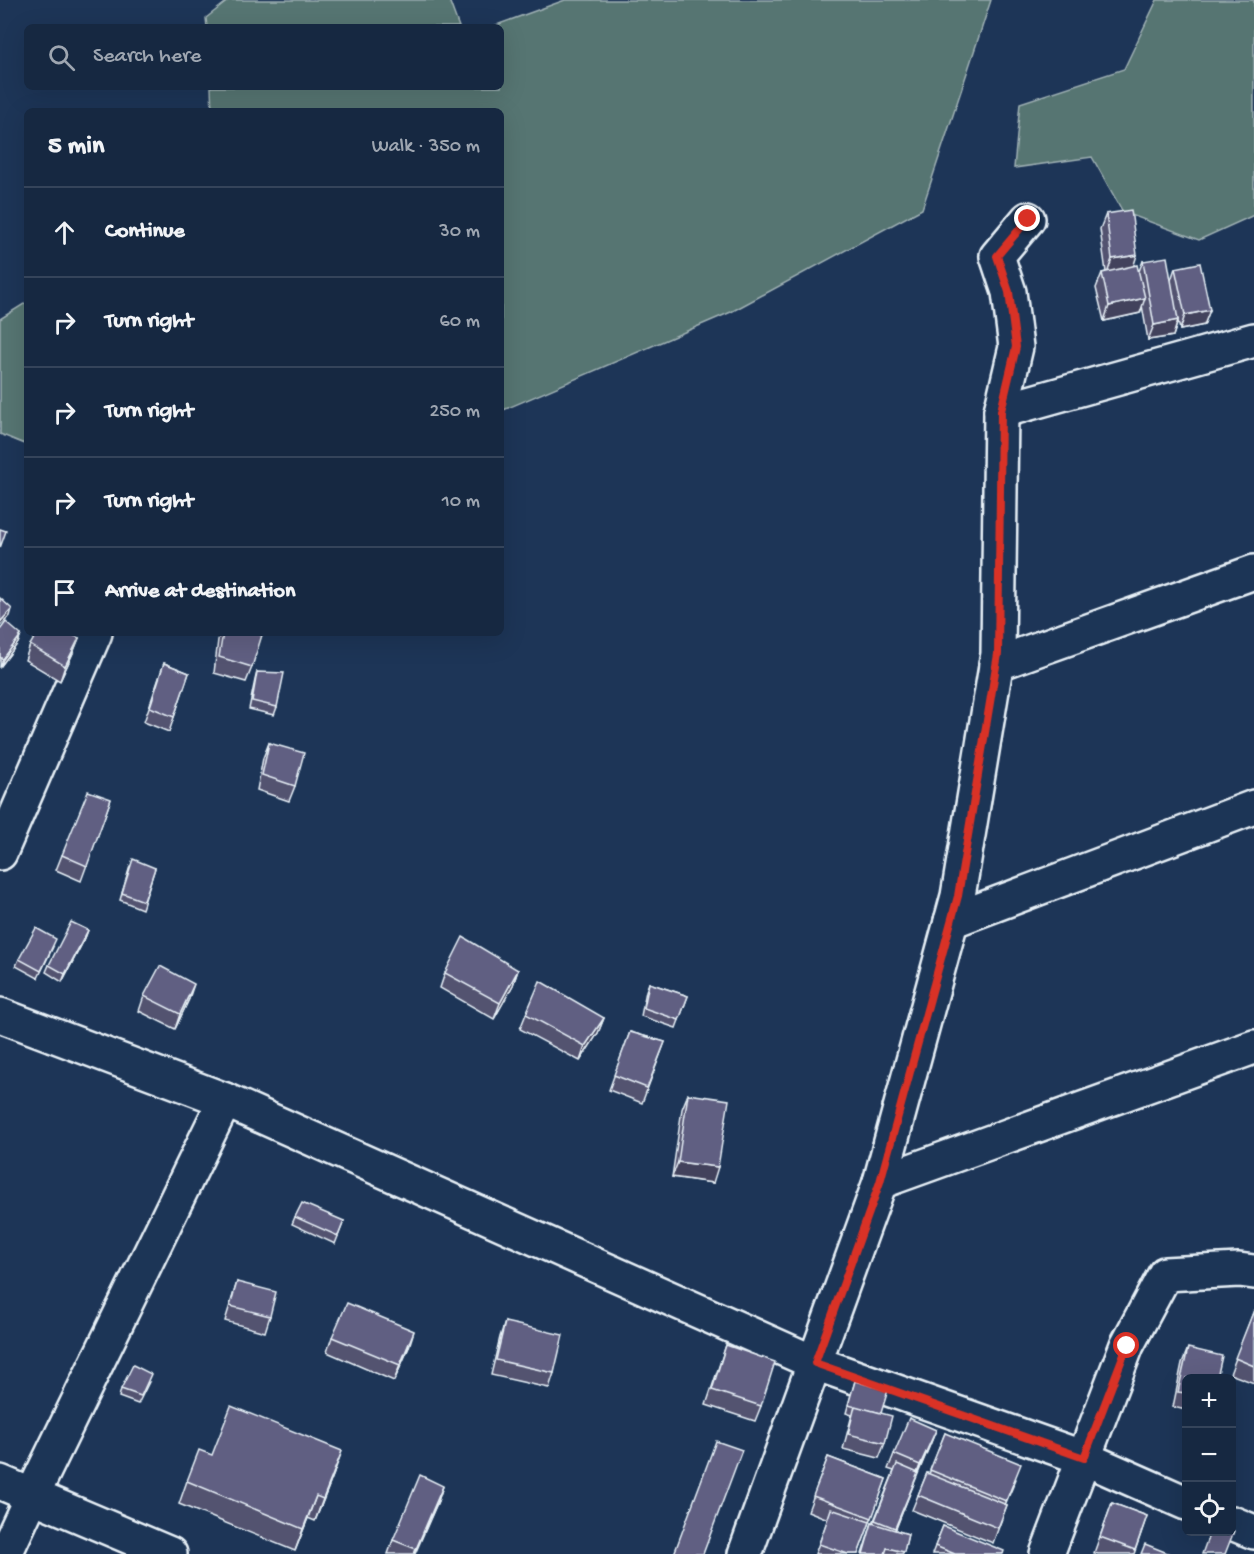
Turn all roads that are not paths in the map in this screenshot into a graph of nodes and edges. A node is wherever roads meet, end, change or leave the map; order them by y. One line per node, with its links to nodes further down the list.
1 (1028, 219): 3 (street)
2 (1254, 340): 3 (street)
3 (1001, 411): 6 (street)
4 (1254, 572): 6 (street)
5 (93, 636): 8 (street)
6 (996, 664): 9 (street)
7 (1254, 807): 9 (street)
8 (0, 854)
9 (951, 921): 13 (street)
10 (0, 1015): 12 (street)
11 (1254, 1047): 13 (street)
12 (225, 1100): 15 (street); 18 (street)
13 (880, 1182): 15 (street)
14 (1254, 1272): 16 (street)
15 (815, 1363): 16 (street); 24 (street)
16 (1084, 1458): 19 (street); 25 (street)
17 (0, 1482): 18 (street)
18 (32, 1496): 22 (street); 23 (street)
19 (1182, 1501)
20 (1236, 1524): 21 (street)
21 (1254, 1532)
22 (5, 1554)
23 (170, 1554)
24 (745, 1554)
25 (1047, 1554)

